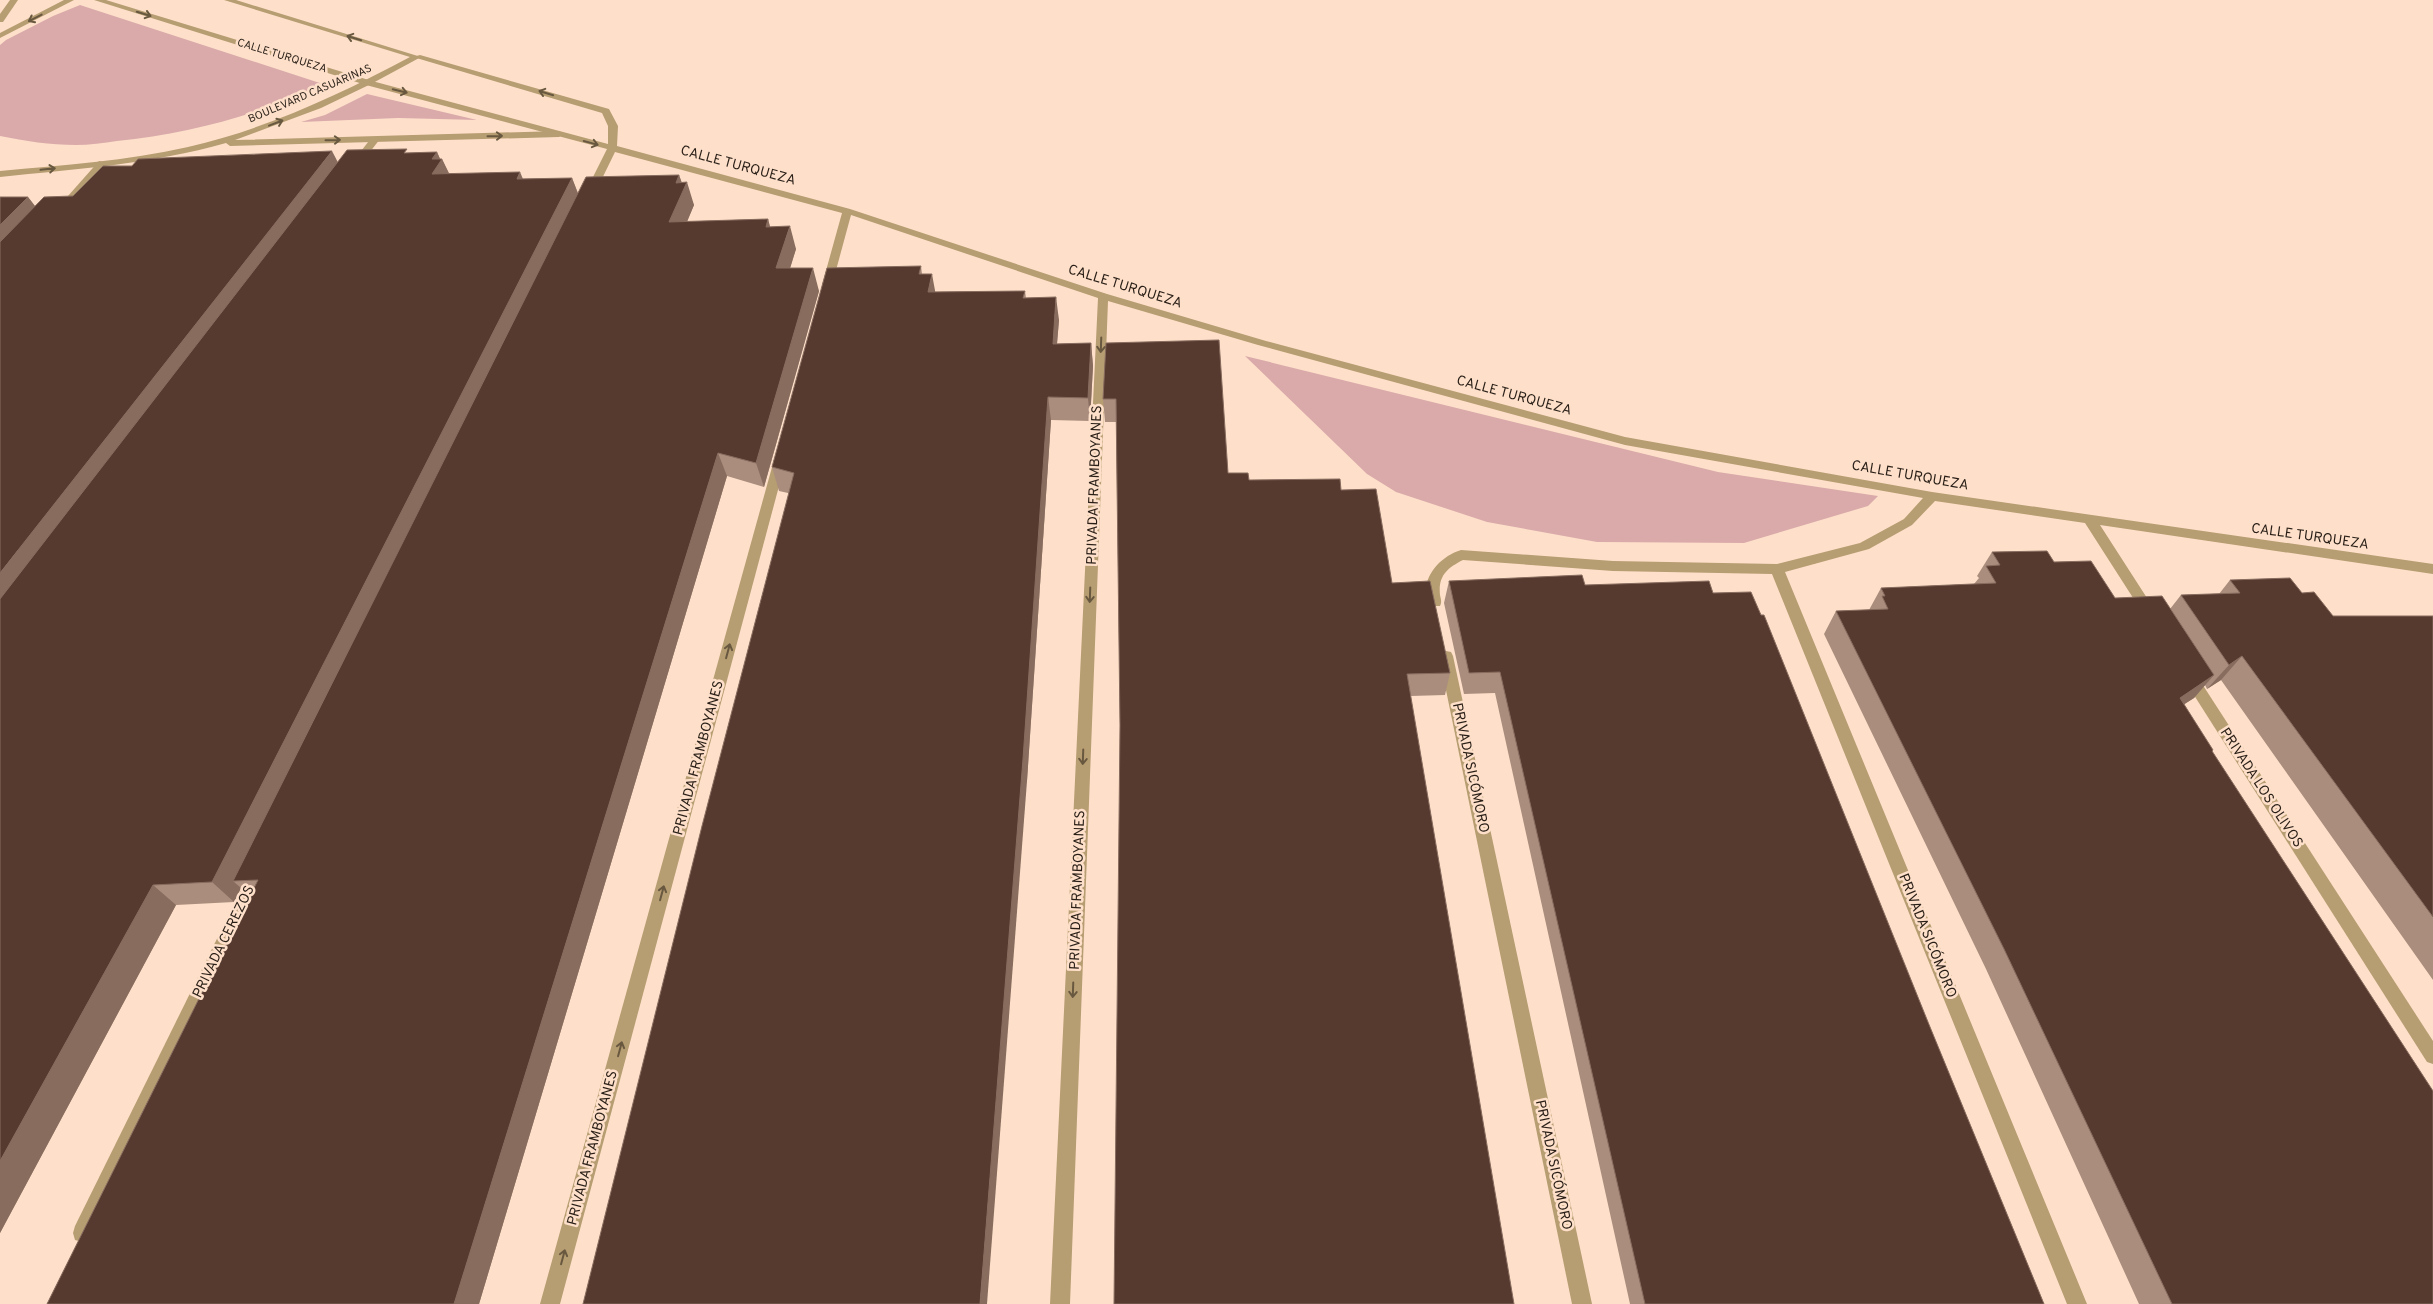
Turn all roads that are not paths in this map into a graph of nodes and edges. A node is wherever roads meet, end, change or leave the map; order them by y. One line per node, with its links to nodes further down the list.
1 (14, 0): 5 (street)
2 (70, 0): 6 (street, one-way to 6)
3 (98, 0): 8 (street, CALLE TURQUEZA, one-way to 8)
4 (228, 0): 7 (street, one-way to 4)
5 (0, 20)
6 (0, 36)
7 (418, 57): 8 (street, BOULEVARD CASUARINAS); 12 (street, one-way to 7)
8 (370, 83): 9 (street, CALLE TURQUEZA, one-way to 9); 11 (street, BOULEVARD CASUARINAS, one-way to 8)
9 (558, 134): 10 (street, one-way to 9); 12 (street, CALLE TURQUEZA, one-way to 12)
10 (375, 139): 11 (street, one-way to 10); 17 (street)
11 (214, 143): 13 (street, BOULEVARD CASUARINAS)
12 (612, 148): 18 (street); 19 (street, CALLE TURQUEZA)
13 (102, 163): 15 (street, BOULEVARD CASUARINAS, one-way to 13); 20 (street)
14 (0, 166): 15 (street)
15 (20, 172): 16 (street, BOULEVARD CASUARINAS)
16 (0, 174)
17 (346, 177)
18 (582, 208)
19 (847, 211): 21 (street, CALLE TURQUEZA); 22 (street)
20 (53, 217)
21 (1103, 296): 24 (street, CALLE TURQUEZA); 36 (street, PRIVADA FRAMBOYANES, one-way to 36)
22 (824, 297)
23 (785, 441): 35 (street, PRIVADA FRAMBOYANES, one-way to 23)
24 (1932, 496): 25 (street, CALLE TURQUEZA); 26 (street)
25 (2090, 520): 27 (street, CALLE TURQUEZA); 29 (street)
26 (1776, 569): 28 (street); 38 (street, PRIVADA SICÓMORO)
27 (2433, 569)
28 (1438, 616)
29 (2154, 621)
30 (1444, 645): 37 (street, PRIVADA SICÓMORO)
31 (2181, 663): 33 (street, PRIVADA LOS OLIVOS)
32 (261, 866): 34 (street, PRIVADA CEREZOS)
33 (2433, 1056)
34 (74, 1250)
35 (550, 1304)
36 (1060, 1304)
37 (1582, 1304)
38 (2077, 1304)

